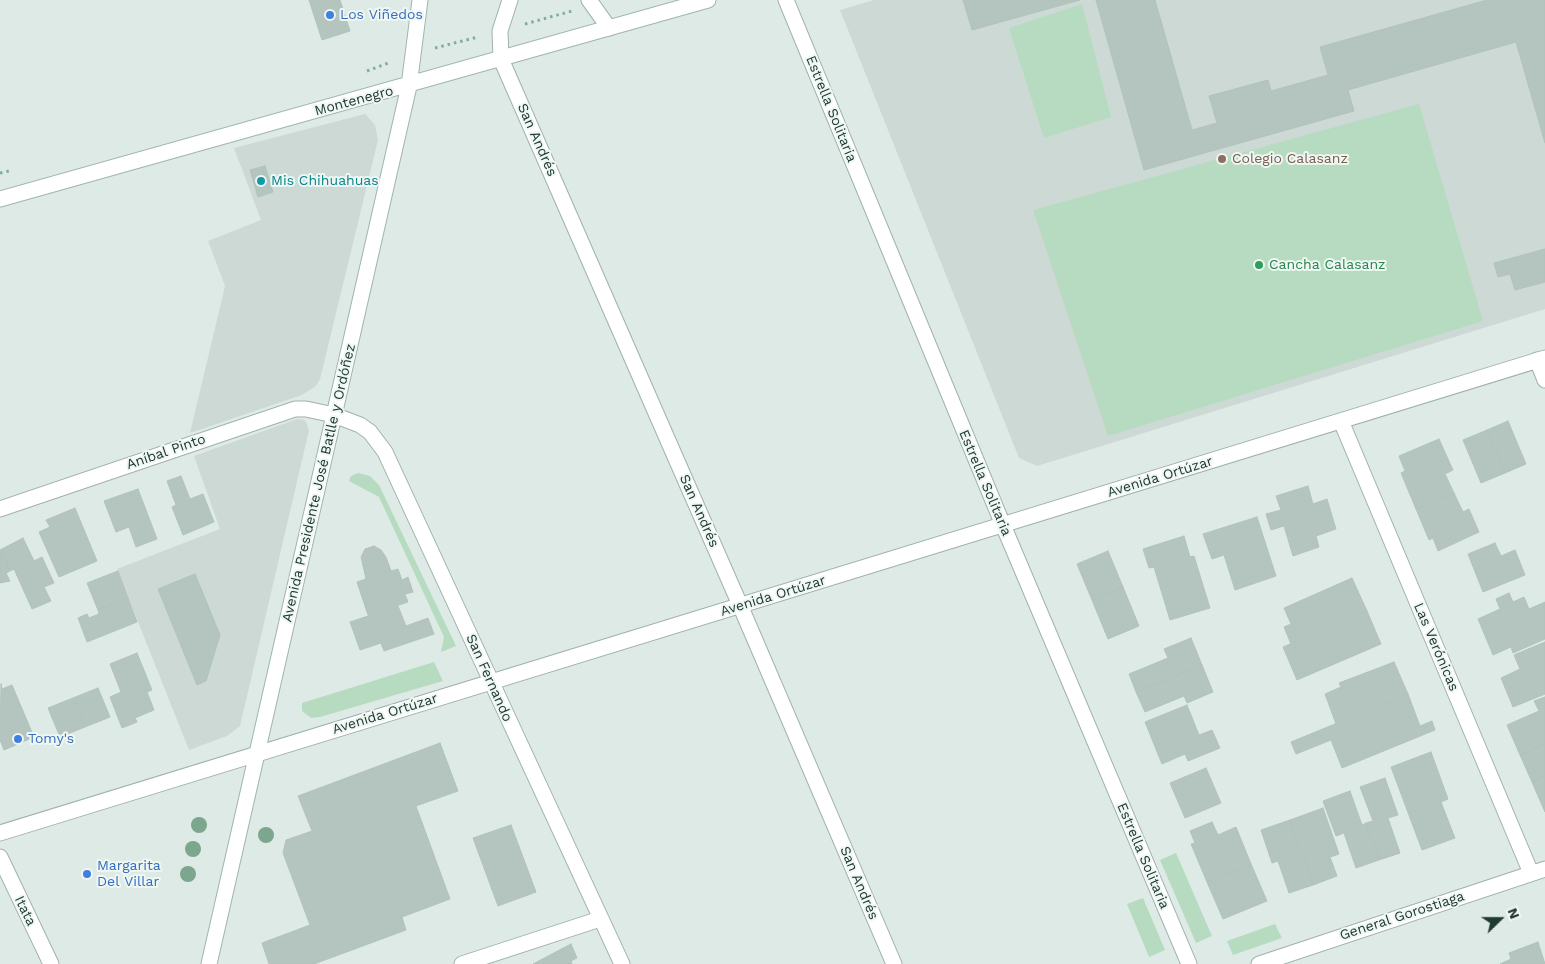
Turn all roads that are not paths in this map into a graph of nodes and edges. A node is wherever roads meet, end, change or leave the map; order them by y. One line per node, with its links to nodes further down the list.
1 (420, 0): 8 (street, Avenida Presidente José Batlle y Ordóñez)
2 (510, 0): 7 (street)
3 (708, 0): 6 (street, Montenegro)
4 (786, 0): 15 (street, Estrella Solitaria)
5 (590, 3): 6 (street)
6 (609, 28): 7 (street, Montenegro)
7 (501, 59): 8 (street, Montenegro); 16 (street, San Andrés)
8 (409, 86): 9 (street, Montenegro); 12 (street, Avenida Presidente José Batlle y Ordóñez)
9 (0, 199)
10 (1541, 359): 11 (street); 13 (street, Avenida Ortúzar)
11 (1545, 380)
12 (334, 415): 14 (street, Aníbal Pinto); 17 (street, San Fernando); 18 (street, Avenida Presidente José Batlle y Ordóñez)
13 (1341, 421): 15 (street, Avenida Ortúzar); 21 (street, Las Verónicas)
14 (0, 509)
15 (1002, 525): 16 (street, Avenida Ortúzar); 28 (street, Estrella Solitaria)
16 (740, 606): 17 (street, Avenida Ortúzar); 27 (street, San Andrés)
17 (490, 682): 18 (street, Avenida Ortúzar); 22 (street, San Fernando)
18 (258, 753): 19 (street, Avenida Ortúzar); 24 (street, Avenida Presidente José Batlle y Ordóñez)
19 (0, 833)
20 (0, 857): 23 (street, Itata)
21 (1538, 871): 29 (street, General Gorostiaga)
22 (600, 918): 25 (street); 26 (street, San Fernando)
23 (51, 964)
24 (209, 964)
25 (462, 964)
26 (622, 964)
27 (894, 964)
28 (1189, 964)
29 (1259, 964)

